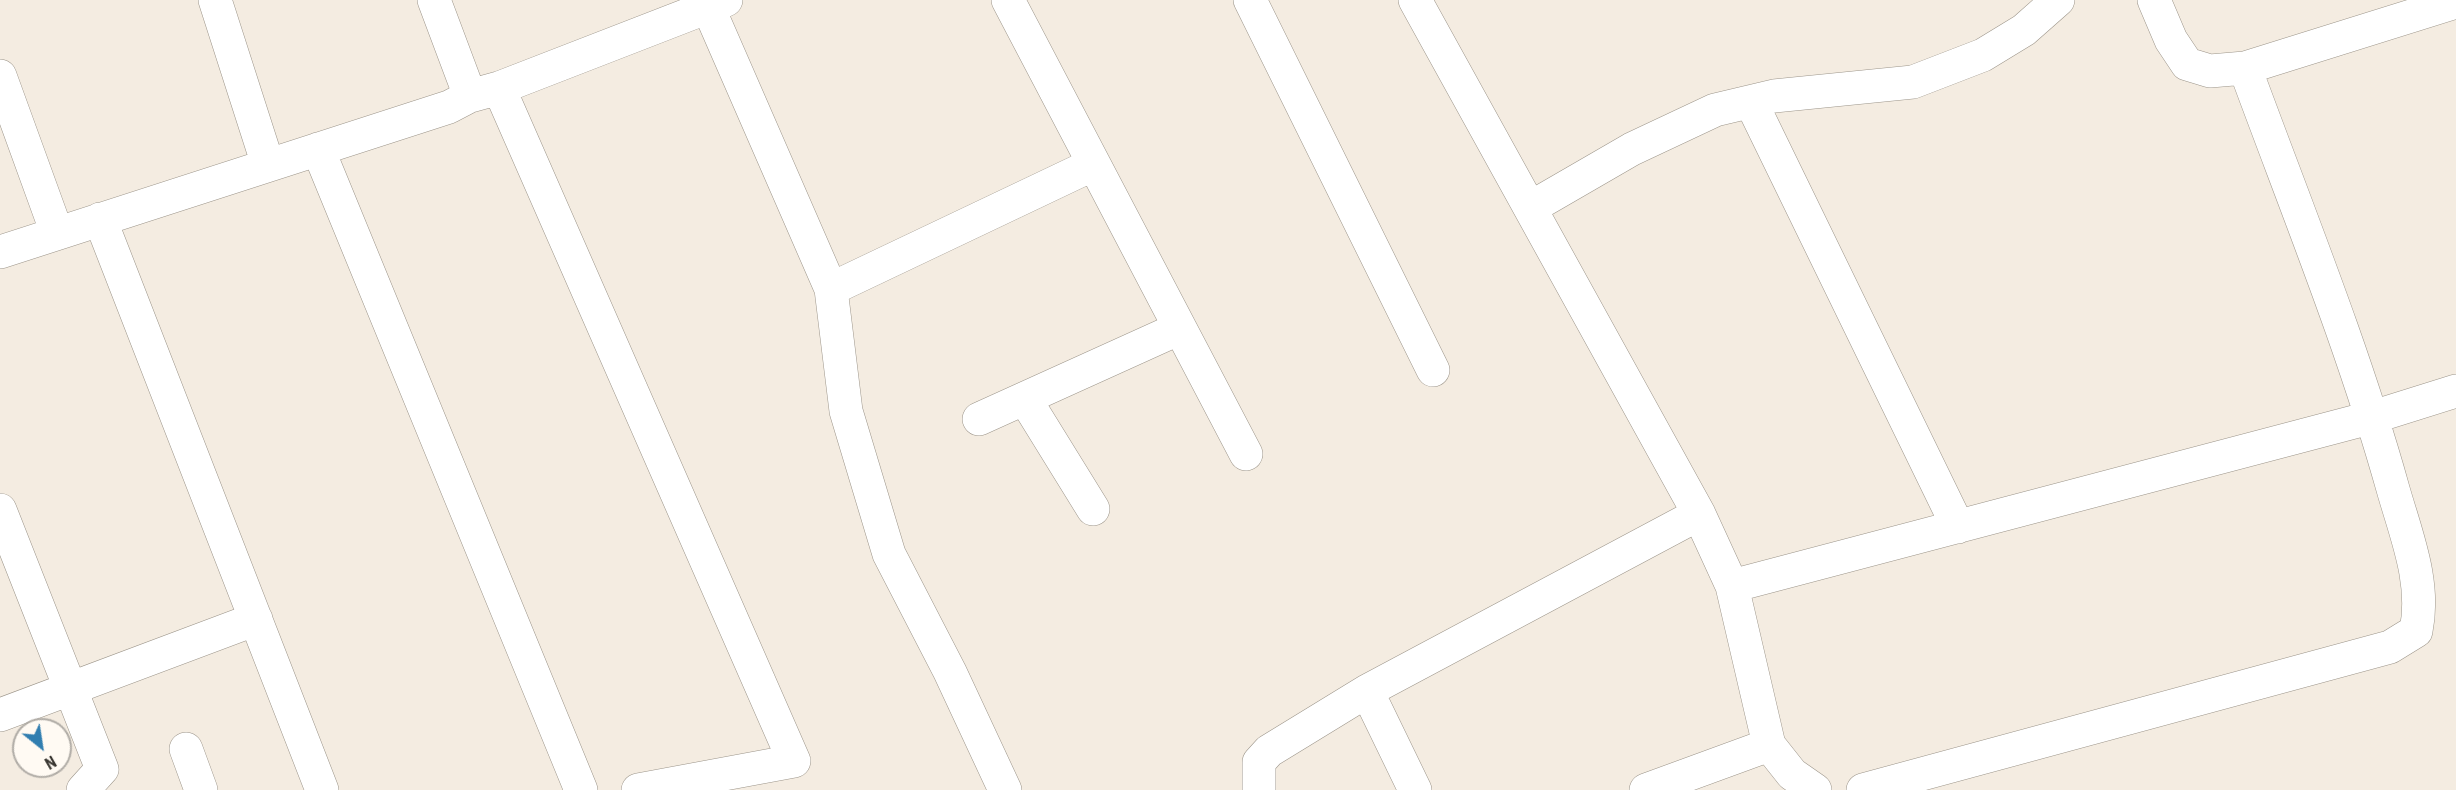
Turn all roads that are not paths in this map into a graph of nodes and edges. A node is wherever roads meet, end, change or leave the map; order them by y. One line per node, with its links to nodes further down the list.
1 (215, 0): 16 (street)
2 (434, 0): 12 (street)
3 (1008, 0): 15 (street)
4 (1250, 0): 23 (street)
5 (1415, 0): 17 (street)
6 (2058, 0): 13 (street)
7 (2154, 0): 10 (street)
8 (713, 2): 12 (street); 21 (street)
9 (2456, 2): 10 (street)
10 (2245, 68): 26 (street)
11 (0, 76): 19 (street)
12 (485, 92): 14 (street); 40 (street)
13 (1751, 102): 17 (street); 32 (street)
14 (318, 149): 16 (street); 44 (street)
15 (1094, 164): 21 (street); 22 (street)
16 (268, 165): 18 (street)
17 (1530, 208): 31 (street)
18 (100, 219): 19 (street); 34 (street)
19 (57, 233): 20 (street)
20 (0, 252)
21 (831, 290): 46 (street)
22 (1180, 328): 25 (street); 28 (street)
23 (1432, 370)
24 (2456, 391): 26 (street)
25 (1025, 399): 27 (street); 29 (street)
26 (2373, 417): 32 (street); 51 (street)
27 (979, 419)
28 (1246, 454)
29 (1094, 509)
30 (0, 510): 35 (street)
31 (1699, 514): 33 (street); 36 (street)
32 (1958, 527): 33 (street)
33 (1732, 586): 38 (street)
34 (256, 620): 35 (street); 43 (street)
35 (70, 689): 37 (street); 41 (street)
36 (1367, 691): 47 (street); 48 (street)
37 (0, 715)
38 (1769, 744): 49 (street); 50 (street)
39 (186, 749): 42 (street)
40 (681, 786): 45 (street)
41 (83, 790)
42 (201, 790)
43 (322, 790)
44 (581, 790)
45 (638, 790)
46 (1005, 790)
47 (1259, 790)
48 (1415, 790)
49 (1647, 790)
50 (1815, 790)
51 (1863, 790)

